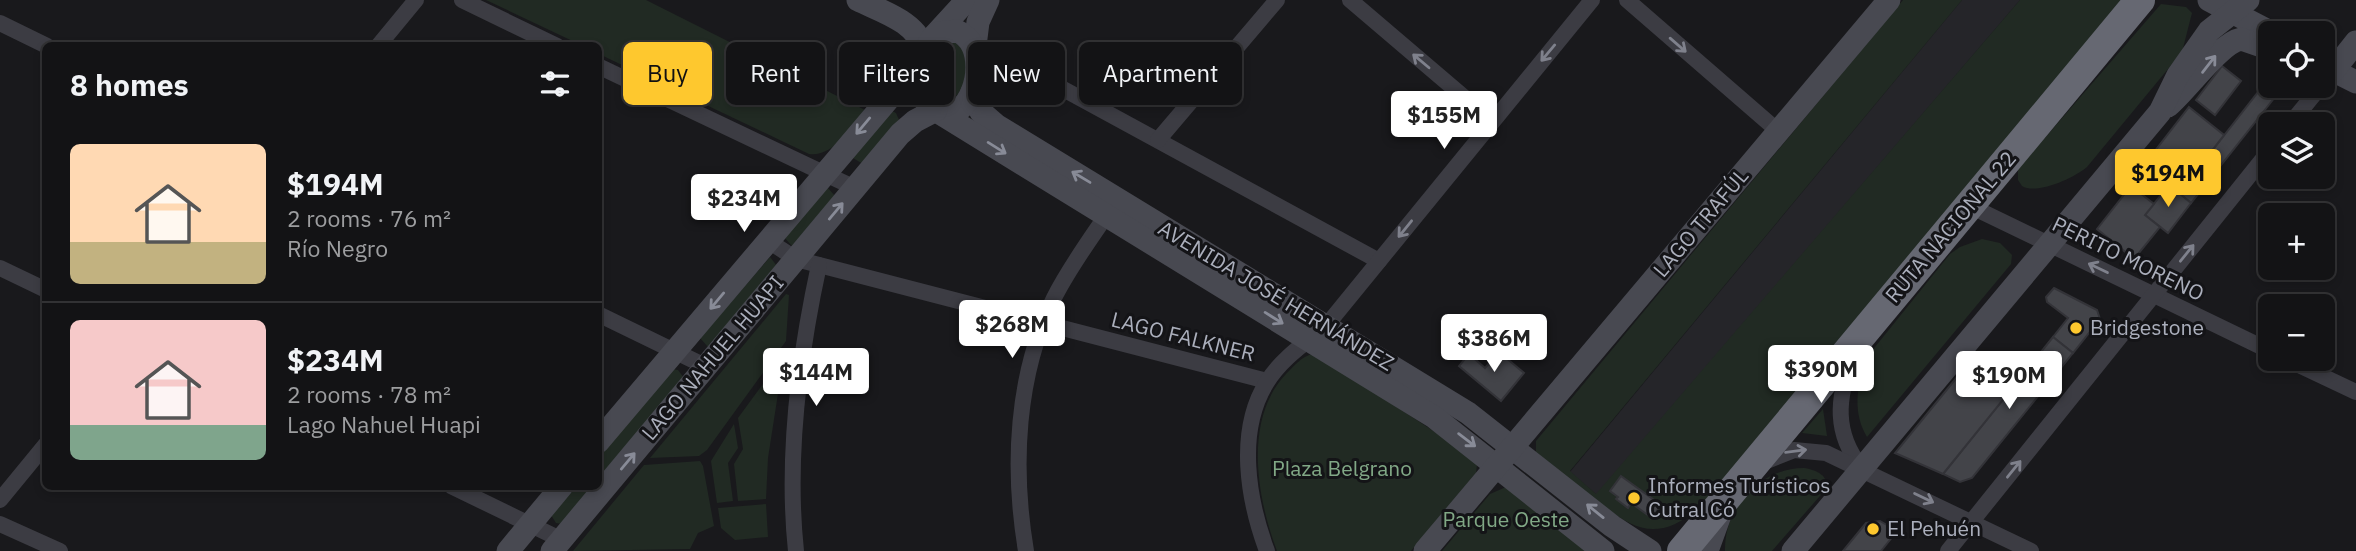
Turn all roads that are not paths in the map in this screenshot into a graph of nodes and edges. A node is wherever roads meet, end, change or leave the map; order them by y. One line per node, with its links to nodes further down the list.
1 (416, 0): 16 (street)
2 (462, 0): 17 (street)
3 (858, 0): 18 (main road)
4 (988, 0): 23 (main road)
5 (1278, 0): 40 (street)
6 (1350, 0): 38 (street, one-way to 6)
7 (1592, 0): 38 (street, one-way to 38)
8 (1627, 0): 39 (street, one-way to 39)
9 (1889, 0): 39 (main road, LAGO TRAFÚL)
10 (2140, 0): 44 (highway, RUTA NACIONAL 22)
11 (2209, 0): 13 (main road)
12 (958, 4): 19 (main road, LAGO NAHUEL HUAPI); 22 (main road)
13 (2240, 6): 14 (main road); 37 (main road)
14 (2258, 21)
15 (0, 23): 25 (street)
16 (381, 42)
17 (548, 42)
18 (922, 42)
19 (932, 42)
20 (933, 42): 21 (main road)
21 (971, 42)
22 (973, 42)
23 (976, 42)
24 (2356, 42): 27 (main road)
25 (42, 44)
26 (2258, 45): 37 (main road, one-way to 26)
27 (2335, 65)
28 (602, 68): 42 (street)
29 (2335, 78): 30 (main road)
30 (2356, 82)
31 (1065, 90): 40 (street)
32 (968, 98): 36 (main road)
33 (880, 105): 42 (main road, LAGO NAHUEL HUAPI, one-way to 42)
34 (929, 105): 36 (main road)
35 (978, 105): 45 (main road, AVENIDA JOSÉ HERNÁNDEZ, one-way to 35)
36 (938, 111): 43 (main road, LAGO NAHUEL HUAPI); 45 (main road, AVENIDA JOSÉ HERNÁNDEZ, one-way to 45)
37 (2160, 112): 47 (main road)
38 (1492, 121): 49 (street, one-way to 49)
39 (1779, 131): 65 (main road, LAGO TRAFÚL)
40 (1158, 140): 49 (street)
41 (2258, 165): 53 (street, one-way to 41)
42 (823, 173): 43 (street); 46 (main road, LAGO NAHUEL HUAPI)
43 (855, 188): 48 (main road, LAGO NAHUEL HUAPI, one-way to 43)
44 (1968, 205): 47 (street, PERITO MORENO); 57 (highway, RUTA NACIONAL 22)
45 (1112, 207): 55 (street); 56 (main road, AVENIDA JOSÉ HERNÁNDEZ)
46 (767, 240): 48 (street, LAGO FALKNER); 59 (main road, LAGO NAHUEL HUAPI, one-way to 59)
47 (2050, 245): 53 (street, PERITO MORENO, one-way to 47); 68 (main road)
48 (796, 259): 50 (street, LAGO FALKNER); 60 (main road, LAGO NAHUEL HUAPI)
49 (1379, 261): 56 (street)
50 (819, 265): 55 (street, LAGO FALKNER); 79 (street)
51 (0, 268): 52 (street)
52 (42, 288)
53 (2153, 295): 58 (street, PERITO MORENO); 73 (street, one-way to 53)
54 (602, 316): 59 (street)
55 (1043, 323): 62 (street, LAGO FALKNER); 80 (street)
56 (1317, 333): 62 (street); 65 (main road, AVENIDA JOSÉ HERNÁNDEZ); 67 (main road, AVENIDA JOSÉ HERNÁNDEZ, one-way to 67)
57 (1863, 334): 68 (street); 71 (highway, RUTA NACIONAL 22)
58 (2258, 345)
59 (675, 351): 60 (street); 64 (main road, LAGO NAHUEL HUAPI)
60 (707, 366): 76 (main road, LAGO NAHUEL HUAPI, one-way to 60)
61 (2311, 371): 63 (street)
62 (1267, 381): 81 (street)
63 (2356, 392)
64 (602, 437)
65 (1514, 446): 67 (main road, LAGO TRAFÚL); 84 (main road, AVENIDA JOSÉ HERNÁNDEZ, one-way to 65)
66 (42, 449): 72 (street)
67 (1498, 465): 82 (main road, LAGO TRAFÚL); 83 (main road, AVENIDA JOSÉ HERNÁNDEZ)
68 (1862, 468): 71 (street, one-way to 68); 73 (street, one-way to 73); 87 (main road)
69 (459, 490): 75 (street)
70 (559, 490): 75 (main road)
71 (1733, 490): 85 (highway, RUTA NACIONAL 22); 86 (main road)
72 (0, 499)
73 (1972, 522): 88 (street); 89 (street)
74 (0, 524): 77 (street)
75 (530, 525): 76 (street); 78 (main road)
76 (557, 546)
77 (60, 551)
78 (508, 551)
79 (796, 551)
80 (1026, 551)
81 (1267, 551)
82 (1425, 551)
83 (1603, 551)
84 (1650, 551)
85 (1682, 551)
86 (1707, 551)
87 (1793, 551)
88 (1948, 551)
89 (2031, 551)

